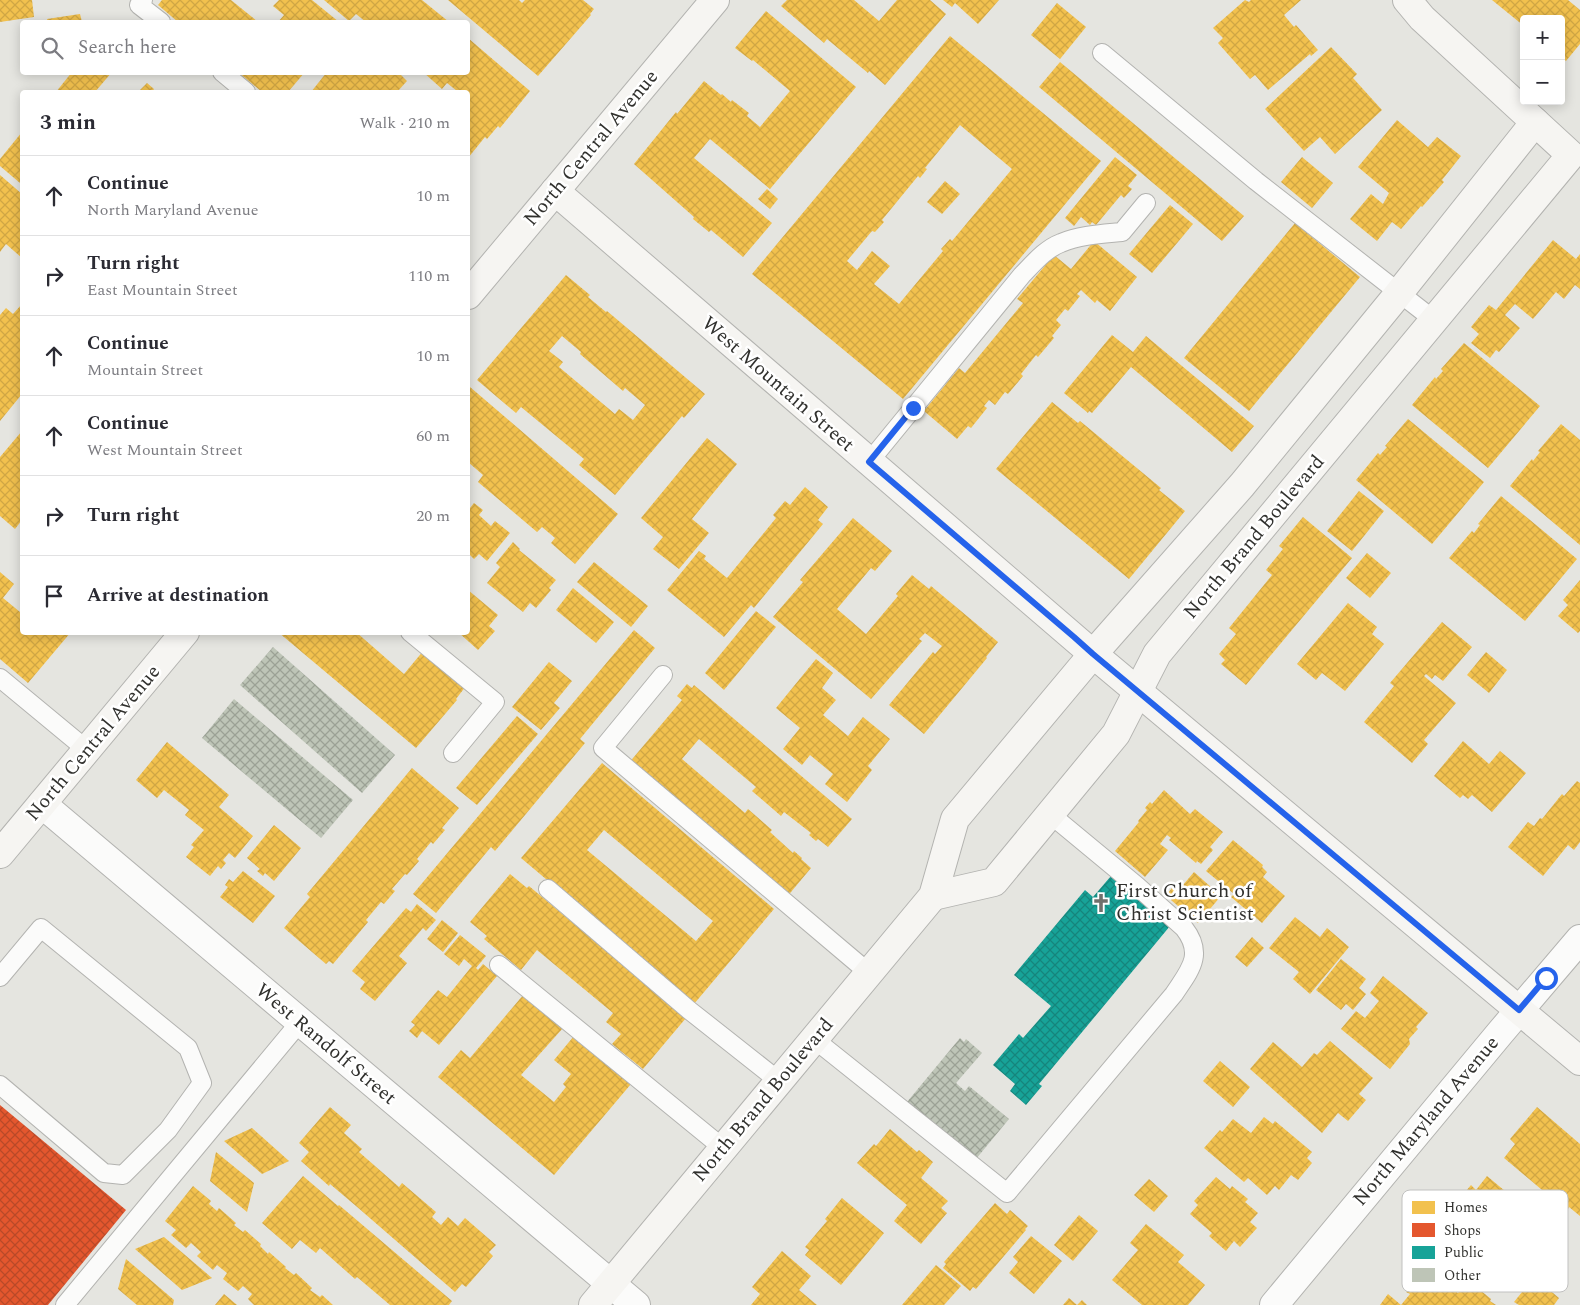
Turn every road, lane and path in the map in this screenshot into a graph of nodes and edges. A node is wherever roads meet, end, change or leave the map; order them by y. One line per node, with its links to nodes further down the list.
1 (143, 0): 4 (lane)
2 (715, 0): 10 (street, North Central Avenue)
3 (1406, 0): 8 (street)
4 (159, 20)
5 (1102, 53): 13 (lane)
6 (226, 75): 7 (lane)
7 (244, 90)
8 (1535, 122): 9 (street); 13 (street, North Brand Boulevard)
9 (1576, 159): 14 (street, North Brand Boulevard)
10 (554, 191): 12 (street, North Central Avenue); 15 (street, West Mountain Street)
11 (1146, 204): 15 (lane)
12 (471, 284)
13 (1399, 293): 14 (lane); 18 (street, North Brand Boulevard)
14 (1434, 320): 21 (street, North Brand Boulevard)
15 (869, 462): 18 (street, West Mountain Street)
16 (183, 635): 22 (street, North Central Avenue)
17 (414, 635): 23 (lane)
18 (1093, 654): 21 (street, West Mountain Street); 28 (street, North Brand Boulevard)
19 (663, 675): 31 (lane)
20 (0, 678): 22 (lane)
21 (1138, 692): 25 (street, North Brand Boulevard); 33 (street, West Mountain Street)
22 (87, 750): 24 (street, North Central Avenue)
23 (453, 753)
24 (42, 804): 26 (street, North Central Avenue); 34 (street, West Randolf Street)
25 (1050, 814): 28 (street, North Brand Boulevard); 35 (lane)
26 (0, 854)
27 (548, 888): 37 (lane)
28 (933, 896): 31 (street, North Brand Boulevard)
29 (1580, 939): 33 (street, North Maryland Avenue)
30 (499, 965): 39 (lane)
31 (869, 973): 35 (street, North Brand Boulevard)
32 (0, 977): 38 (lane)
33 (1519, 1010): 36 (street, West Mountain Street); 44 (street, North Maryland Avenue)
34 (300, 1022): 40 (street, West Randolf Street); 41 (lane)
35 (814, 1039): 37 (street, North Brand Boulevard)
36 (1580, 1061)
37 (779, 1081): 39 (street, North Brand Boulevard)
38 (0, 1085)
39 (723, 1148): 40 (street, North Brand Boulevard)
40 (611, 1284): 42 (street, North Brand Boulevard); 43 (street, West Randolf Street)
41 (65, 1305)
42 (593, 1305)
43 (636, 1305)
44 (1274, 1305)

